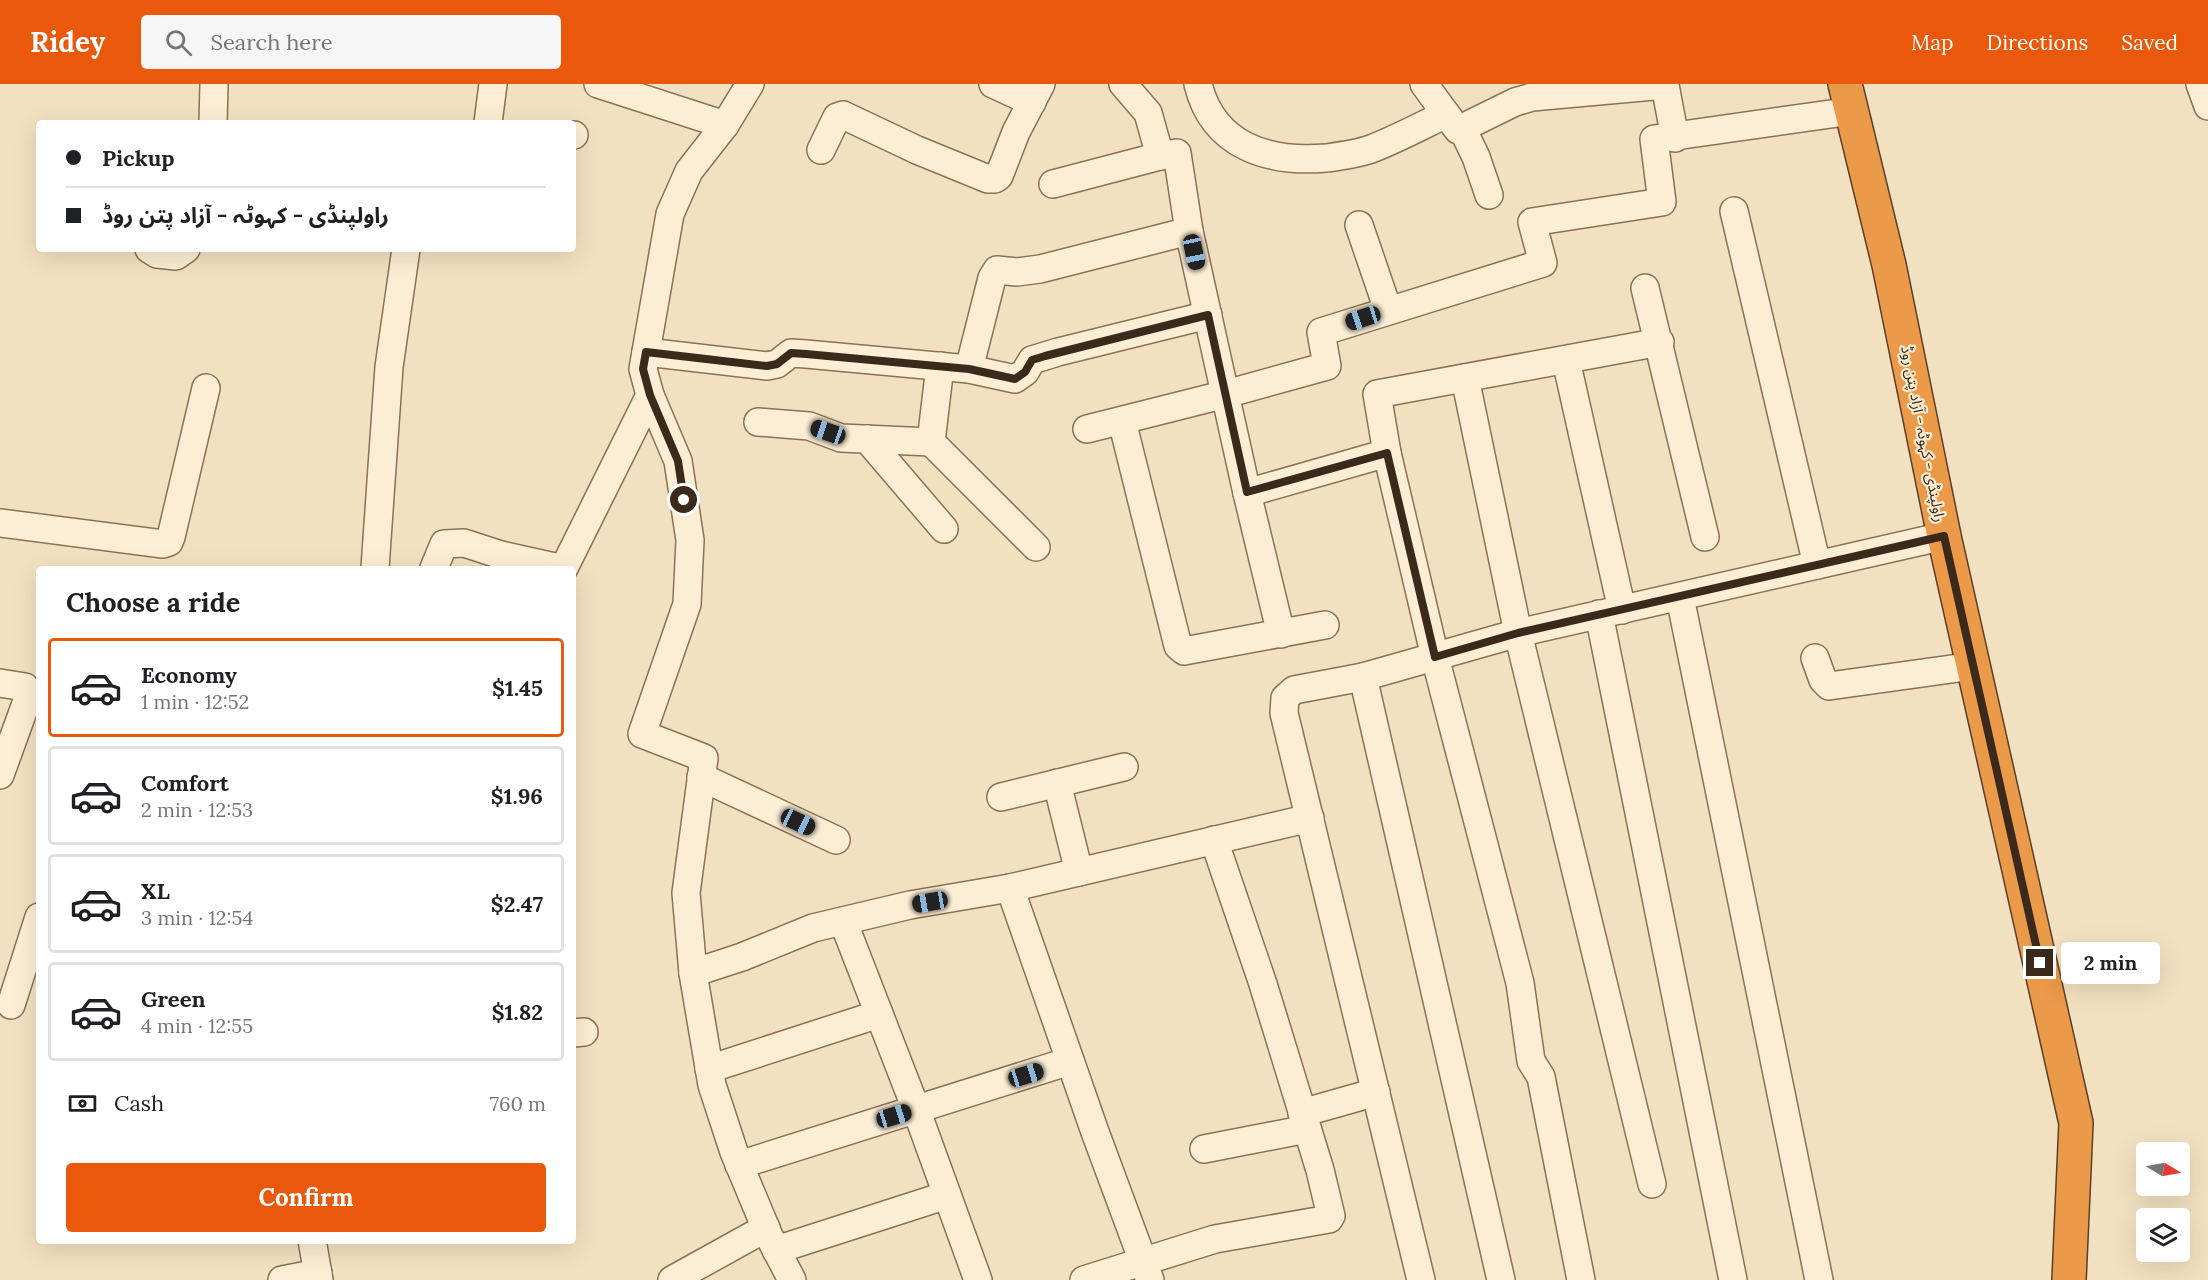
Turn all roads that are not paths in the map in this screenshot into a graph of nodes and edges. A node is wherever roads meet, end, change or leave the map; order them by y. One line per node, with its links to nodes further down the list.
1 (214, 84): 13 (street)
2 (493, 84): 14 (street)
3 (598, 84): 16 (street)
4 (750, 84): 16 (street)
5 (993, 84): 10 (street)
6 (1123, 84): 19 (street)
7 (1198, 84): 15 (street)
8 (1424, 84): 15 (street)
9 (2200, 84): 12 (street)
10 (1036, 93): 18 (street)
11 (1849, 98): 17 (street); 49 (highway, راولپنڈی - کہوٹہ - آزاد پتن روڈ)
12 (2208, 106)
13 (213, 120)
14 (488, 120)
15 (1454, 121): 17 (street); 21 (street)
16 (725, 125): 32 (street)
17 (1675, 138): 29 (street)
18 (821, 150)
19 (1160, 156): 20 (street); 24 (street)
20 (1053, 184)
21 (1489, 195)
22 (1734, 212): 52 (street)
23 (1359, 225): 29 (street)
24 (1189, 231): 30 (street); 35 (street)
25 (154, 252): 26 (street)
26 (182, 252)
27 (406, 252): 53 (street)
28 (1645, 288): 31 (street)
29 (1388, 310): 38 (street)
30 (1208, 315): 35 (street); 38 (street)
31 (1660, 342): 33 (street); 50 (street)
32 (646, 352): 34 (street); 39 (street)
33 (1566, 360): 36 (street); 58 (street)
34 (940, 366): 35 (street); 44 (street)
35 (969, 369)
36 (1465, 378): 45 (street); 60 (street)
37 (206, 388): 47 (street)
38 (1226, 394): 40 (street); 46 (street)
39 (650, 395): 56 (street); 69 (street)
40 (1122, 421): 42 (street); 61 (street)
41 (758, 422): 43 (street)
42 (1087, 429)
43 (867, 439): 44 (street); 48 (street)
44 (931, 442): 51 (street)
45 (1387, 453): 46 (street); 62 (street)
46 (1247, 492): 61 (street)
47 (0, 523)
48 (944, 529)
49 (1944, 536): 52 (street); 64 (highway, راولپنڈی - کہوٹہ - آزاد پتن روڈ)
50 (1705, 537)
51 (1036, 547)
52 (1817, 565): 57 (street)
53 (375, 566)
54 (435, 566): 55 (street)
55 (550, 566)
56 (565, 566)
57 (1680, 597): 58 (street); 104 (street)
58 (1610, 612): 60 (street); 103 (street)
59 (1325, 625): 61 (street)
60 (1518, 633): 62 (street); 89 (street)
61 (1281, 634)
62 (1435, 657): 65 (street); 102 (street)
63 (1815, 658): 64 (street)
64 (1973, 666): 105 (highway, راولپنڈی - کہوٹہ - آزاد پتن روڈ)
65 (1363, 677): 72 (street); 95 (street)
66 (0, 683): 68 (street)
67 (1124, 767): 70 (street)
68 (0, 775)
69 (701, 777): 73 (street); 79 (street)
70 (1057, 783): 71 (street); 75 (street)
71 (1001, 797)
72 (1310, 818): 74 (street); 84 (street)
73 (836, 840)
74 (1214, 840): 75 (street); 86 (street)
75 (1079, 872): 76 (street)
76 (1010, 888): 77 (street); 82 (street)
77 (843, 921): 79 (street); 81 (street)
78 (36, 926): 80 (street)
79 (693, 973): 83 (street)
80 (11, 1005)
81 (879, 1014): 83 (street); 85 (street)
82 (1070, 1061): 85 (street); 93 (street)
83 (709, 1069): 88 (street)
84 (1376, 1092): 86 (street); 101 (street)
85 (916, 1109): 88 (street); 90 (street)
86 (1305, 1121): 87 (street); 93 (street)
87 (1204, 1149)
88 (739, 1165): 91 (street)
89 (1652, 1184)
90 (947, 1195): 91 (street); 99 (street)
91 (771, 1239): 97 (street); 98 (street)
92 (313, 1244): 94 (street)
93 (1147, 1271): 100 (street)
94 (319, 1276): 96 (street)
95 (1498, 1279)
96 (282, 1280)
97 (672, 1280)
98 (792, 1280)
99 (978, 1280)
100 (1084, 1280)
101 (1421, 1280)
102 (1581, 1280)
103 (1733, 1280)
104 (1819, 1280)
105 (2069, 1280)

